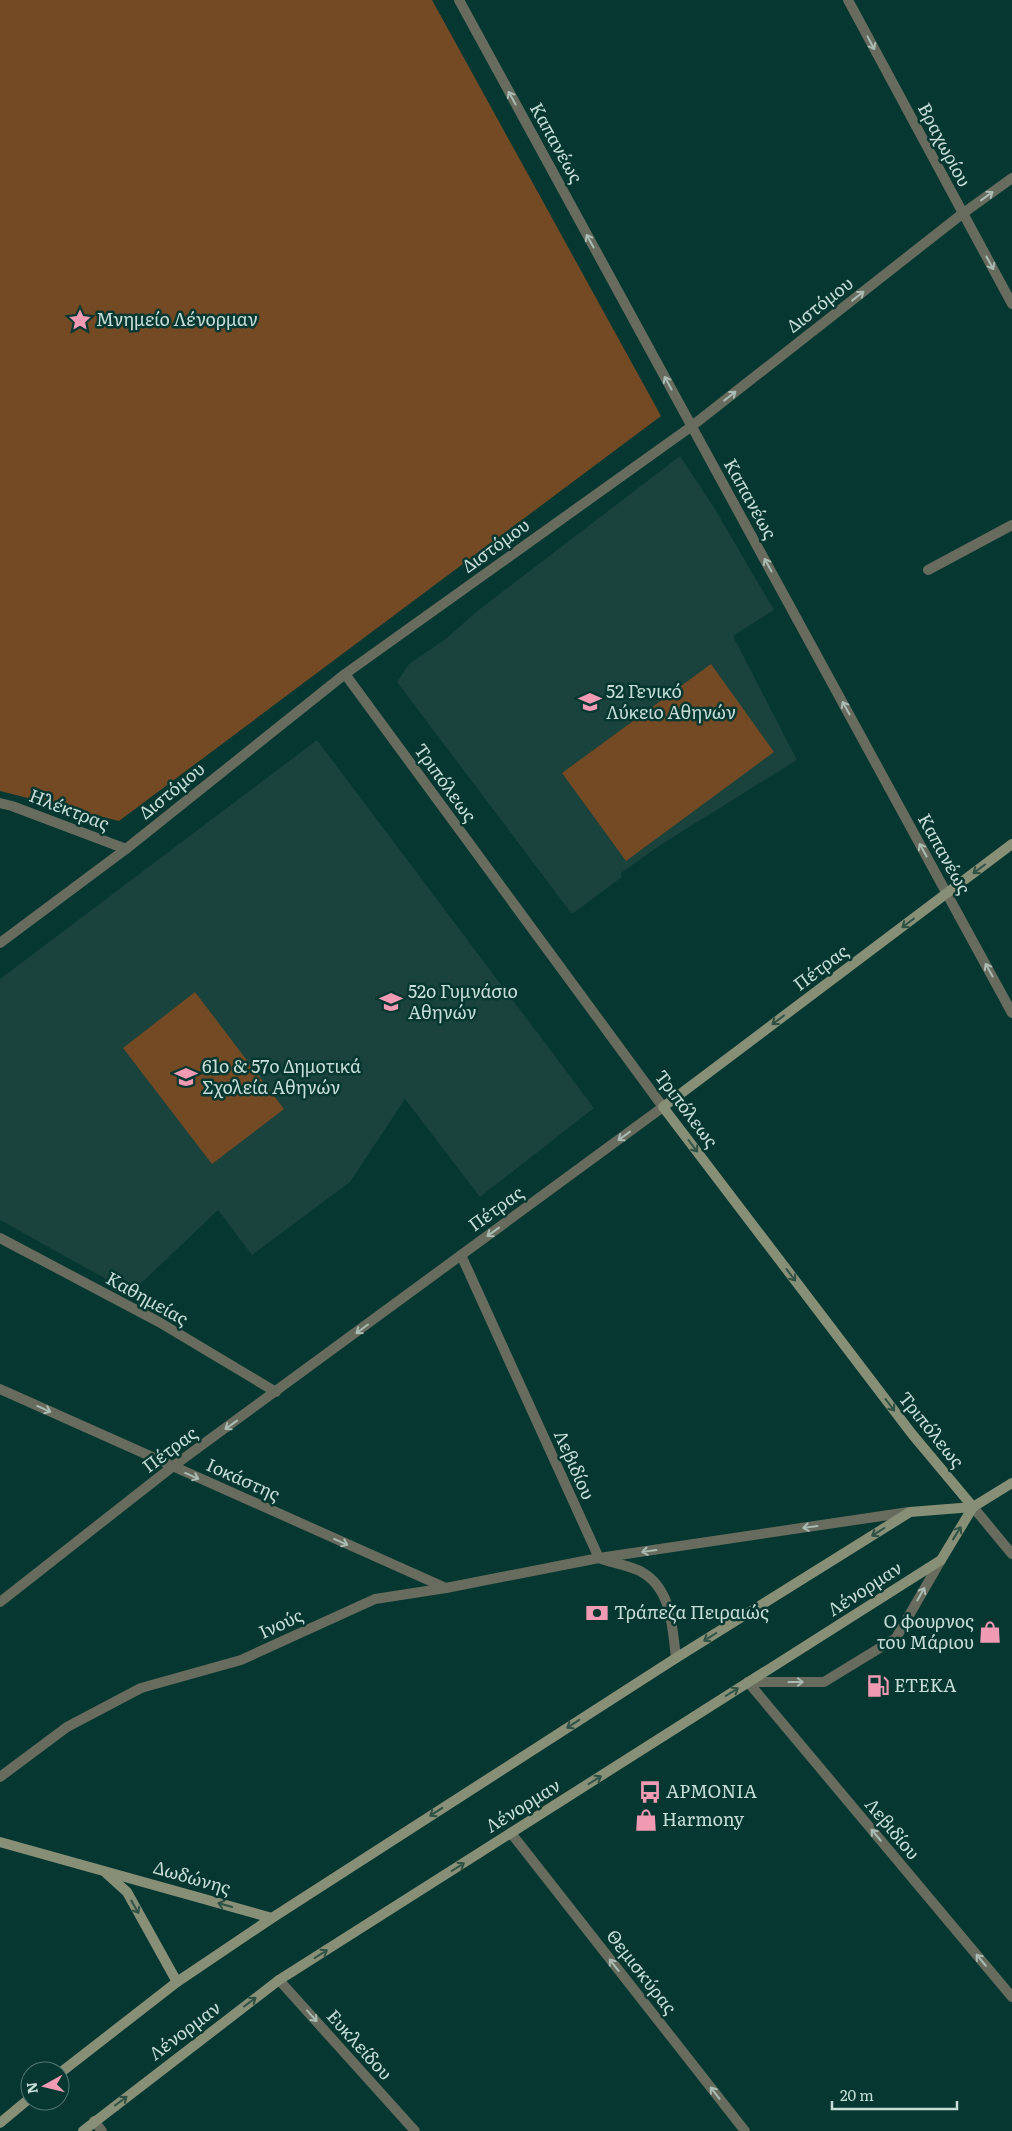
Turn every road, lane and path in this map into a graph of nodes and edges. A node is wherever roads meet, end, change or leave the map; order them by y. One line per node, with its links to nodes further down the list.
1 (459, 0): 6 (street, Καπανέως, one-way to 1)
2 (848, 0): 4 (street, Βραχωρίου, one-way to 4)
3 (1012, 178): 4 (street, Διστόμου, one-way to 3)
4 (962, 214): 5 (street, Βραχωρίου, one-way to 5); 6 (street, Διστόμου, one-way to 4)
5 (1012, 304)
6 (692, 426): 9 (street, Διστόμου); 13 (street, Καπανέως, one-way to 6)
7 (1012, 525): 8 (street)
8 (928, 570)
9 (345, 674): 12 (street, Διστόμου); 16 (street, Τριπόλεως)
10 (0, 803): 12 (street, Ηλέκτρας)
11 (1012, 844): 13 (main road, Πέτρας, one-way to 13)
12 (126, 849): 14 (street, Διστόμου)
13 (947, 893): 15 (street, Καπανέως, one-way to 13); 16 (main road, Πέτρας, one-way to 16)
14 (0, 943)
15 (1012, 1013)
16 (663, 1107): 18 (street, Πέτρας, one-way to 18); 23 (main road, Τριπόλεως, one-way to 23)
17 (0, 1238): 20 (street, Καθημείας)
18 (461, 1255): 20 (street, Πέτρας, one-way to 20); 26 (street, Λεβιδίου)
19 (0, 1389): 21 (street, Ιοκάστης, one-way to 21)
20 (276, 1392): 21 (street, Πέτρας, one-way to 21)
21 (172, 1467): 28 (street, Ιοκάστης, one-way to 28); 29 (street, Πέτρας)
22 (1012, 1483): 23 (main road, Λένορμαν)
23 (973, 1507): 24 (main road, Λένορμαν); 25 (street, Τριπόλεως); 27 (main road, Λένορμαν, one-way to 23)
24 (910, 1512): 26 (street, Λένορμαν, one-way to 26); 30 (main road, Λένορμαν, one-way to 30)
25 (1012, 1554)
26 (599, 1558): 28 (street, Ινούς); 30 (street)
27 (940, 1560): 31 (main road, Λένορμαν); 31 (street, one-way to 27)
28 (446, 1588): 32 (street, Ινούς)
29 (0, 1602)
30 (676, 1658): 36 (main road, Λένορμαν, one-way to 36)
31 (748, 1682): 33 (main road, Λένορμαν, one-way to 31); 39 (street, Λεβιδίου, one-way to 31)
32 (0, 1777)
33 (511, 1833): 37 (main road, Λένορμαν, one-way to 33); 47 (street, Θεμισκύρας, one-way to 33)
34 (0, 1842): 35 (main road, Δωδώνης)
35 (103, 1870): 36 (main road, Δωδώνης, one-way to 35); 38 (main road, Δωδώνης, one-way to 38)
36 (272, 1918): 38 (main road, Λένορμαν)
37 (279, 1980): 42 (main road, Λένορμαν, one-way to 37); 46 (street, Ευκλείδου, one-way to 46)
38 (177, 1982): 40 (main road, Λένορμαν)
39 (1012, 1997)
40 (70, 2065)
41 (20, 2106): 43 (main road)
42 (94, 2121): 44 (main road, Λένορμαν); 45 (street)
43 (0, 2123)
44 (83, 2131)
45 (102, 2131)
46 (415, 2131)
47 (745, 2131)

